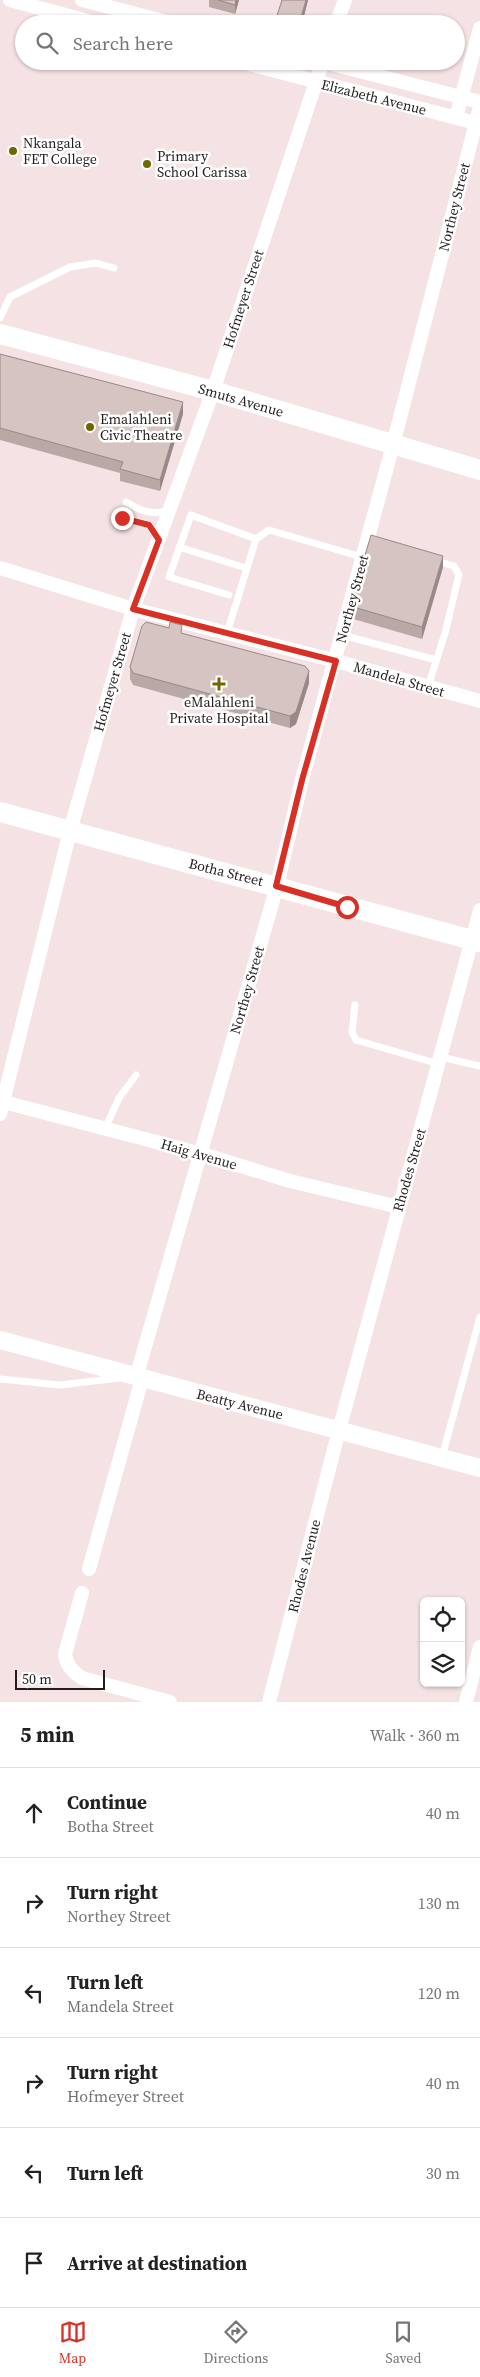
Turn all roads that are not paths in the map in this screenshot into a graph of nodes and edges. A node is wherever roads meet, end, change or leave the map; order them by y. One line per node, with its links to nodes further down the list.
1 (10, 0): 4 (street)
2 (82, 0): 5 (street)
3 (344, 0): 6 (street)
4 (66, 15)
5 (140, 15)
6 (339, 15)
7 (480, 28): 12 (street)
8 (271, 70): 11 (street, Elizabeth Avenue)
9 (319, 70): 11 (street, Hofmeyer Street)
10 (357, 70): 12 (street, Elizabeth Avenue)
11 (315, 82): 15 (street, Elizabeth Avenue); 20 (street, Hofmeyer Street)
12 (461, 97): 13 (street, Elizabeth Avenue); 15 (street)
13 (480, 102)
14 (480, 107): 16 (street, Northey Street)
15 (456, 117): 16 (street, Elizabeth Avenue)
16 (478, 124): 21 (street, Northey Street)
17 (114, 268): 18 (lane)
18 (0, 318)
19 (0, 334): 20 (main road, Smuts Avenue)
20 (212, 391): 21 (main road, Smuts Avenue); 24 (street, Hofmeyer Street)
21 (393, 444): 22 (main road, Smuts Avenue); 29 (street, Northey Street)
22 (480, 470)
23 (126, 502): 24 (lane)
24 (169, 511): 27 (street, Hofmeyer Street)
25 (122, 518): 27 (lane)
26 (256, 539): 28 (lane); 29 (lane); 32 (lane)
27 (159, 540): 34 (street, Hofmeyer Street)
28 (179, 547): 32 (lane); 33 (lane)
29 (362, 557): 36 (street, Northey Street)
30 (428, 559): 37 (lane)
31 (0, 568): 34 (street, Mandela Street)
32 (246, 568): 35 (lane)
33 (229, 595)
34 (133, 609): 35 (street, Mandela Street); 42 (street, Hofmeyer Street)
35 (227, 633): 38 (street, Mandela Street)
36 (342, 635): 37 (lane); 38 (street, Northey Street)
37 (436, 660): 39 (lane)
38 (336, 661): 39 (street, Mandela Street); 43 (street, Northey Street)
39 (428, 687): 40 (street, Mandela Street)
40 (480, 701)
41 (0, 812): 42 (main road, Botha Street)
42 (70, 831): 43 (main road, Botha Street); 50 (street, Hofmeyer Street)
43 (276, 886): 45 (main road, Botha Street); 52 (street, Northey Street)
44 (480, 910): 45 (street, Rhodes Street)
45 (476, 941): 47 (street, Rhodes Street)
46 (354, 1005): 47 (lane)
47 (440, 1060): 48 (lane); 53 (street, Rhodes Street)
48 (480, 1066)
49 (136, 1075): 51 (lane)
50 (1, 1106): 51 (street, Haig Avenue)
51 (105, 1129): 52 (street, Haig Avenue)
52 (202, 1154): 53 (street, Haig Avenue); 56 (street, Northey Street)
53 (399, 1207): 58 (street, Rhodes Street)
54 (480, 1317): 59 (lane)
55 (0, 1340): 56 (street, Beatty Avenue)
56 (139, 1378): 57 (lane); 58 (street, Beatty Avenue); 61 (street, Northey Street)
57 (0, 1379)
58 (339, 1430): 59 (street, Beatty Avenue); 65 (street, Rhodes Avenue)
59 (442, 1458): 60 (street, Beatty Avenue)
60 (480, 1468)
61 (89, 1569)
62 (82, 1593): 64 (street)
63 (480, 1647): 66 (street)
64 (170, 1702)
65 (269, 1702)
66 (466, 1702)

